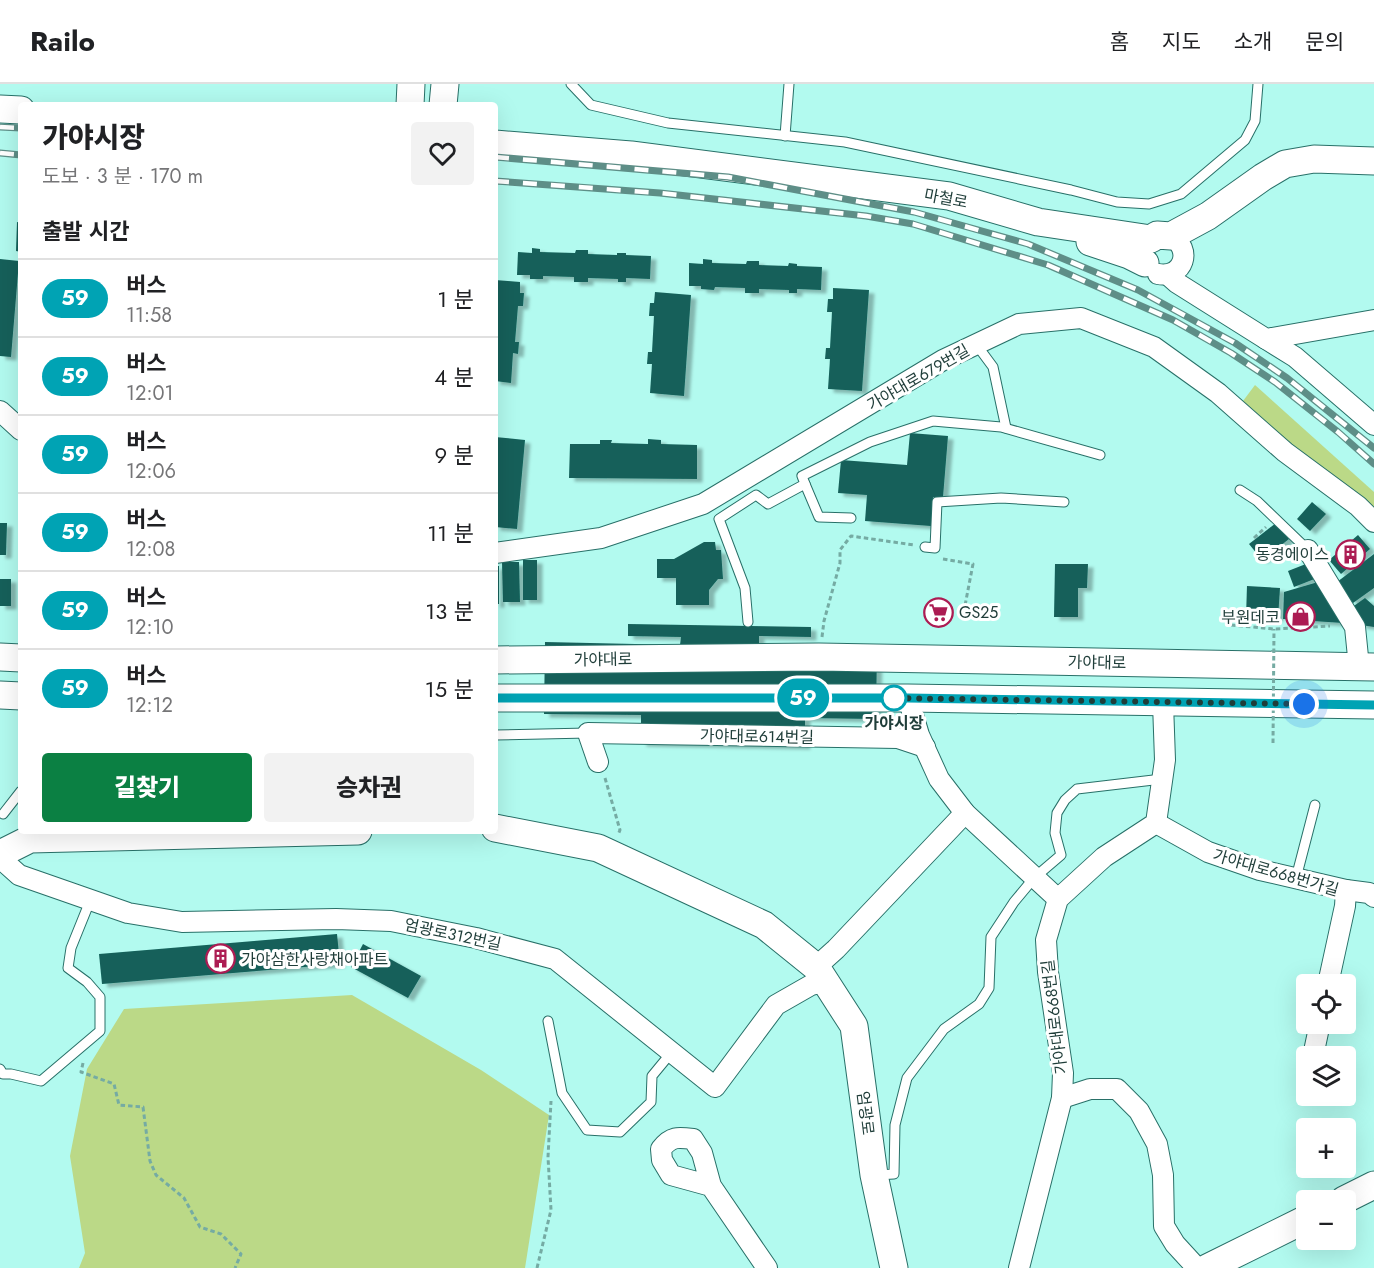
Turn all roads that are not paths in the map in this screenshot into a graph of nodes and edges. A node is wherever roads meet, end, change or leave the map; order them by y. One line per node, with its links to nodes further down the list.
1 (411, 84): 7 (main road)
2 (429, 84): 8 (main road)
3 (445, 84): 9 (main road)
4 (571, 84): 12 (lane)
5 (789, 84): 12 (lane)
6 (1258, 84): 12 (lane)
7 (410, 102)
8 (428, 102)
9 (443, 102)
10 (0, 109): 11 (main road)
11 (18, 110)
12 (785, 136)
13 (498, 144): 15 (main road, 마철로)
14 (1374, 161): 15 (main road)
15 (1159, 253): 17 (street)
16 (1374, 320): 17 (street)
17 (1266, 339): 20 (street)
18 (976, 344): 22 (lane); 28 (street, 가야대로679번길); 31 (street, 가야대로679번길)
19 (0, 411): 21 (street)
20 (1374, 425)
21 (18, 427)
22 (1006, 428): 23 (lane); 24 (lane)
23 (1100, 455)
24 (805, 484): 27 (lane); 32 (lane)
25 (1240, 490): 30 (lane)
26 (1064, 502): 29 (lane)
27 (851, 518)
28 (1374, 522)
29 (926, 547)
30 (1308, 550): 36 (street)
31 (498, 553)
32 (748, 622)
33 (0, 657): 34 (main road)
34 (18, 658)
35 (498, 660): 36 (main road, 가야대로)
36 (1366, 667)
37 (0, 695): 38 (main road)
38 (18, 696)
39 (498, 698): 40 (main road)
40 (908, 698): 41 (main road); 45 (street)
41 (1163, 703): 42 (main road); 47 (street)
42 (1374, 705)
43 (588, 733): 44 (lane, 가야대로614번길); 45 (street, 가야대로614번길); 46 (street)
44 (498, 735)
45 (925, 747): 50 (street)
46 (598, 762)
47 (1163, 779): 52 (street); 56 (lane)
48 (18, 796): 51 (lane)
49 (1315, 805): 57 (lane)
50 (965, 813): 56 (street); 63 (street)
51 (3, 814)
52 (1156, 823): 57 (street, 가야대로668번가길); 60 (street)
53 (500, 825): 63 (main road, 엄광로)
54 (158, 834): 55 (main road)
55 (0, 856): 61 (street, 엄광로312번길)
56 (1034, 878): 60 (street); 68 (lane)
57 (1296, 878): 58 (street, 가야대로668번가길)
58 (1346, 890): 59 (street); 62 (street, 가야대로668번가길)
59 (1374, 897)
60 (1058, 899): 67 (street, 가야대로668번길)
61 (90, 901): 65 (street, 엄광로312번길); 66 (lane)
62 (1330, 974)
63 (820, 975): 65 (street, 엄광로312번길); 68 (main road, 엄광로)
64 (548, 1021): 65 (lane)
65 (671, 1053)
66 (0, 1069)
67 (1062, 1098): 75 (street, 가야대로668번길); 76 (street)
68 (874, 1175): 74 (main road, 엄광로)
69 (1374, 1185): 71 (main road)
70 (711, 1186): 70 (street); 73 (street)
71 (1356, 1194)
72 (1296, 1223): 77 (main road)
73 (767, 1268)
74 (894, 1268)
75 (1018, 1268)
76 (1197, 1268)
77 (1207, 1268)

